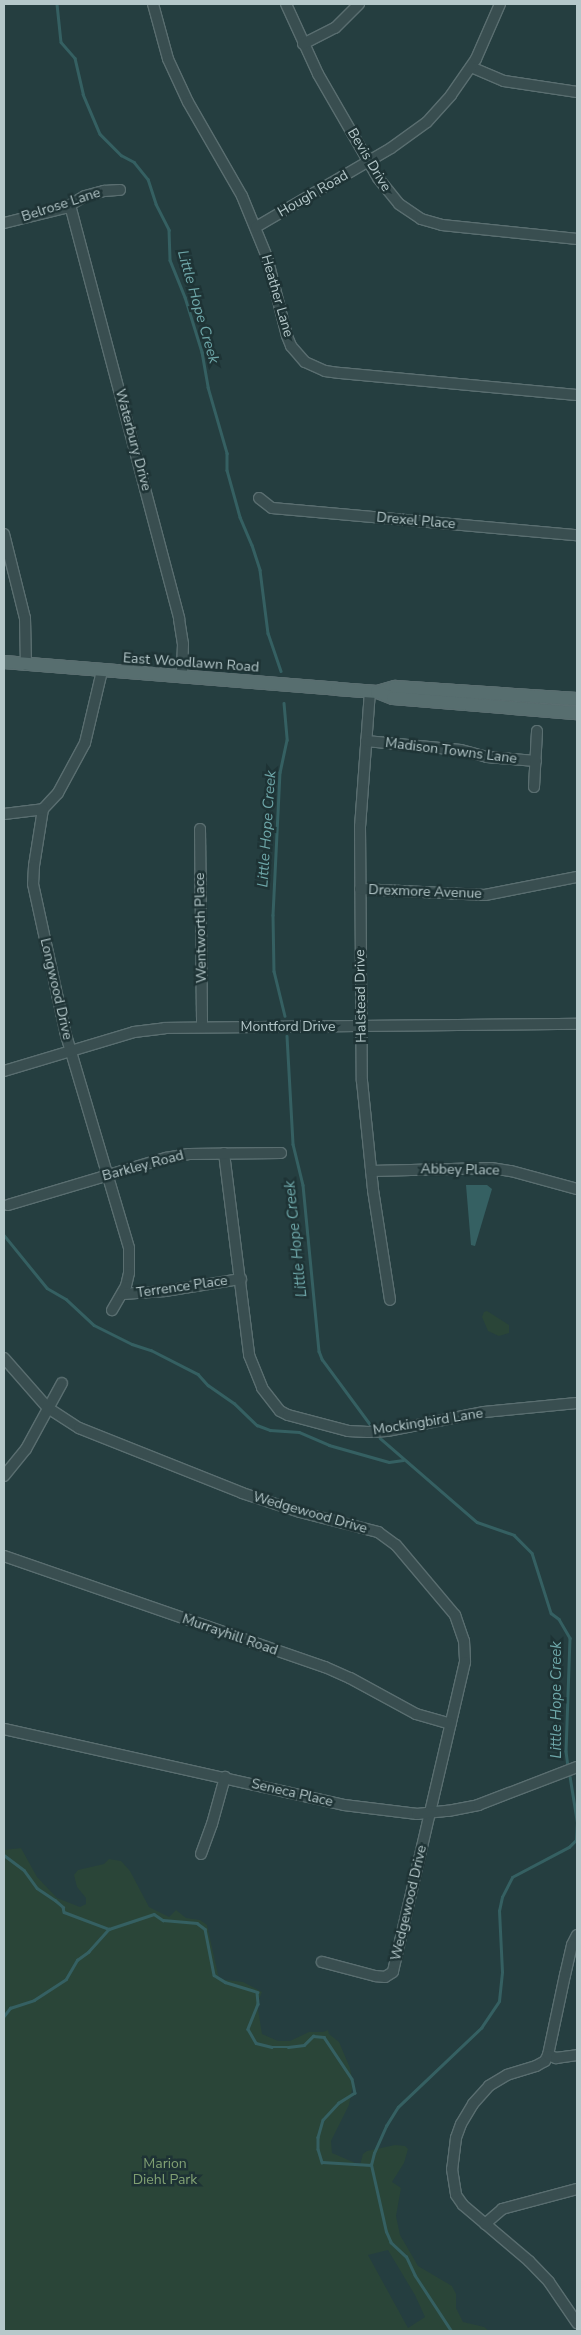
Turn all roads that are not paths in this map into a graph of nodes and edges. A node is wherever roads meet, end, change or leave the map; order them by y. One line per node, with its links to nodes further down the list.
1 (153, 4): 12 (street, Heather Lane)
2 (286, 4): 5 (street, Bevis Drive)
3 (359, 4): 5 (street)
4 (500, 4): 6 (street, Hough Road)
5 (303, 44): 8 (street, Bevis Drive)
6 (471, 67): 7 (street); 8 (street, Hough Road)
7 (577, 92)
8 (369, 161): 12 (street, Hough Road); 13 (street, Bevis Drive)
9 (120, 190): 10 (street, Belrose Lane)
10 (70, 205): 11 (street, Belrose Lane); 21 (street, Waterbury Drive)
11 (4, 223)
12 (256, 227): 14 (street, Heather Lane)
13 (577, 239)
14 (577, 395)
15 (259, 498): 17 (street, Drexel Place)
16 (4, 534): 19 (street)
17 (577, 535)
18 (4, 662): 19 (main road, East Woodlawn Road)
19 (26, 665): 20 (main road, East Woodlawn Road)
20 (102, 671): 21 (main road, East Woodlawn Road); 29 (street)
21 (182, 677): 22 (main road, East Woodlawn Road)
22 (373, 692): 23 (main road, East Woodlawn Road); 24 (main road, East Woodlawn Road); 26 (street, Halstead Drive)
23 (577, 699)
24 (577, 714)
25 (537, 731): 27 (street)
26 (366, 742): 27 (street, Madison Towns Lane); 33 (street, Halstead Drive)
27 (536, 761): 28 (street)
28 (534, 787)
29 (43, 809): 30 (street); 37 (street, Longwood Drive)
30 (4, 814)
31 (200, 829): 35 (street, Wentworth Place)
32 (577, 877): 33 (street, Drexmore Avenue)
33 (360, 889): 36 (street, Halstead Drive)
34 (577, 1024): 36 (street, Montford Drive)
35 (202, 1027): 36 (street, Montford Drive); 37 (street, Montford Drive)
36 (362, 1027): 41 (street, Halstead Drive)
37 (70, 1050): 38 (street, Montford Drive); 42 (street, Longwood Drive)
38 (4, 1070)
39 (224, 1153): 40 (street, Barkley Road); 42 (street, Barkley Road); 45 (street, Mockingbird Lane)
40 (282, 1153)
41 (371, 1171): 43 (street, Abbey Place); 47 (street, Halstead Drive)
42 (108, 1175): 44 (street, Barkley Road); 46 (street, Longwood Drive)
43 (577, 1189)
44 (8, 1206)
45 (241, 1279): 46 (street, Terrence Place); 51 (street, Mockingbird Lane)
46 (123, 1294): 48 (street, Longwood Drive)
47 (390, 1300)
48 (112, 1310)
49 (4, 1358): 52 (street, Wedgewood Drive)
50 (62, 1383): 52 (street)
51 (577, 1403)
52 (48, 1408): 53 (street); 55 (street, Wedgewood Drive)
53 (4, 1476)
54 (4, 1556): 55 (street, Murrayhill Road)
55 (451, 1724): 59 (street, Wedgewood Drive)
56 (4, 1729): 58 (street, Seneca Place)
57 (577, 1767): 59 (street, Seneca Place)
58 (225, 1777): 59 (street, Seneca Place); 60 (street)
59 (430, 1813): 62 (street, Wedgewood Drive)
60 (201, 1854)
61 (577, 1935): 63 (street)
62 (322, 1962)
63 (548, 2055): 64 (street); 66 (street)
64 (577, 2055)
65 (577, 2189): 66 (street)
66 (485, 2224): 67 (street)
67 (577, 2324)

